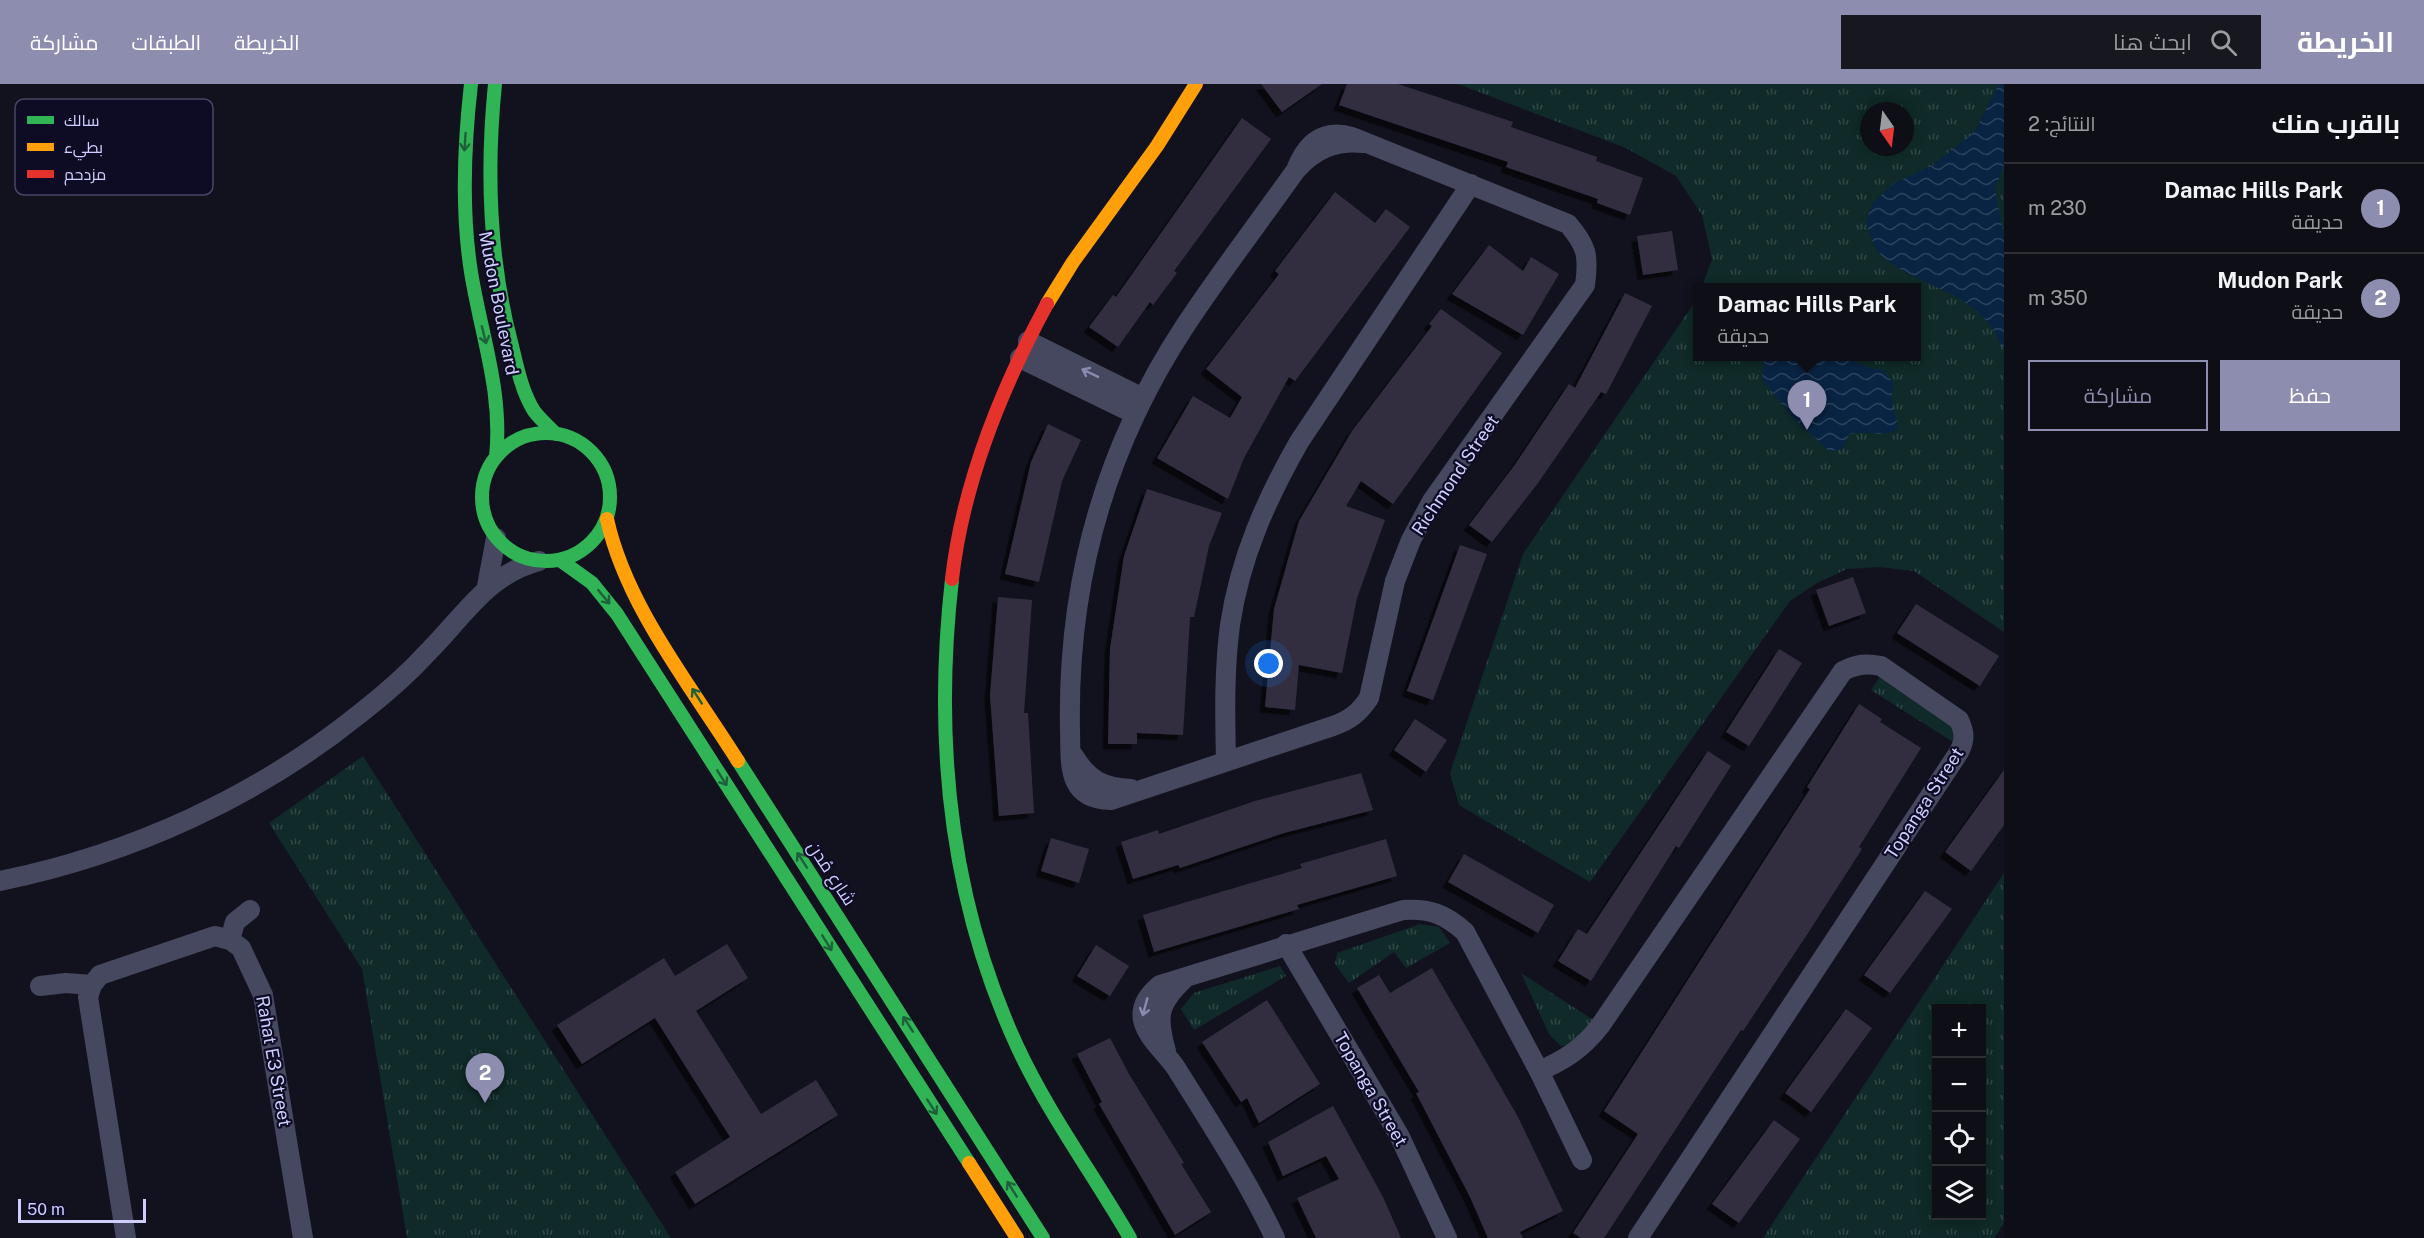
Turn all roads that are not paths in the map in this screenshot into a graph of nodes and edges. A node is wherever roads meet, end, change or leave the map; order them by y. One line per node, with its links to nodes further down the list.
1 (471, 84): 8 (street, Mudon Boulevard, one-way to 8)
2 (495, 84): 7 (street, Mudon Boulevard)
3 (1196, 84): 5 (street)
4 (1471, 184): 6 (street, Richmond Street); 14 (street); 14 (street, Richmond Street)
5 (1024, 350): 6 (street); 28 (street)
6 (1139, 406): 14 (street, Richmond Street)
7 (556, 434): 8 (street); 9 (street)
8 (496, 457): 10 (street)
9 (607, 519): 11 (street); 27 (street, شارع مُدن, one-way to 9)
10 (496, 538): 12 (street); 13 (street)
11 (560, 560): 12 (street); 26 (street, one-way to 26)
12 (539, 561): 13 (street)
13 (487, 586): 15 (street)
14 (1226, 761)
15 (0, 880)
16 (250, 910): 17 (street)
17 (230, 939): 19 (street); 25 (street, Rahat E3 Street)
18 (1286, 944): 21 (street); 23 (street); 29 (street, Topanga Street)
19 (92, 985): 20 (street); 24 (street)
20 (40, 986)
21 (1539, 1071): 22 (street); 30 (street, Topanga Street)
22 (1582, 1160)
23 (1270, 1236)
24 (126, 1238)
25 (303, 1238)
26 (1017, 1238)
27 (1044, 1238)
28 (1130, 1238)
29 (1447, 1238)
30 (1638, 1238)

